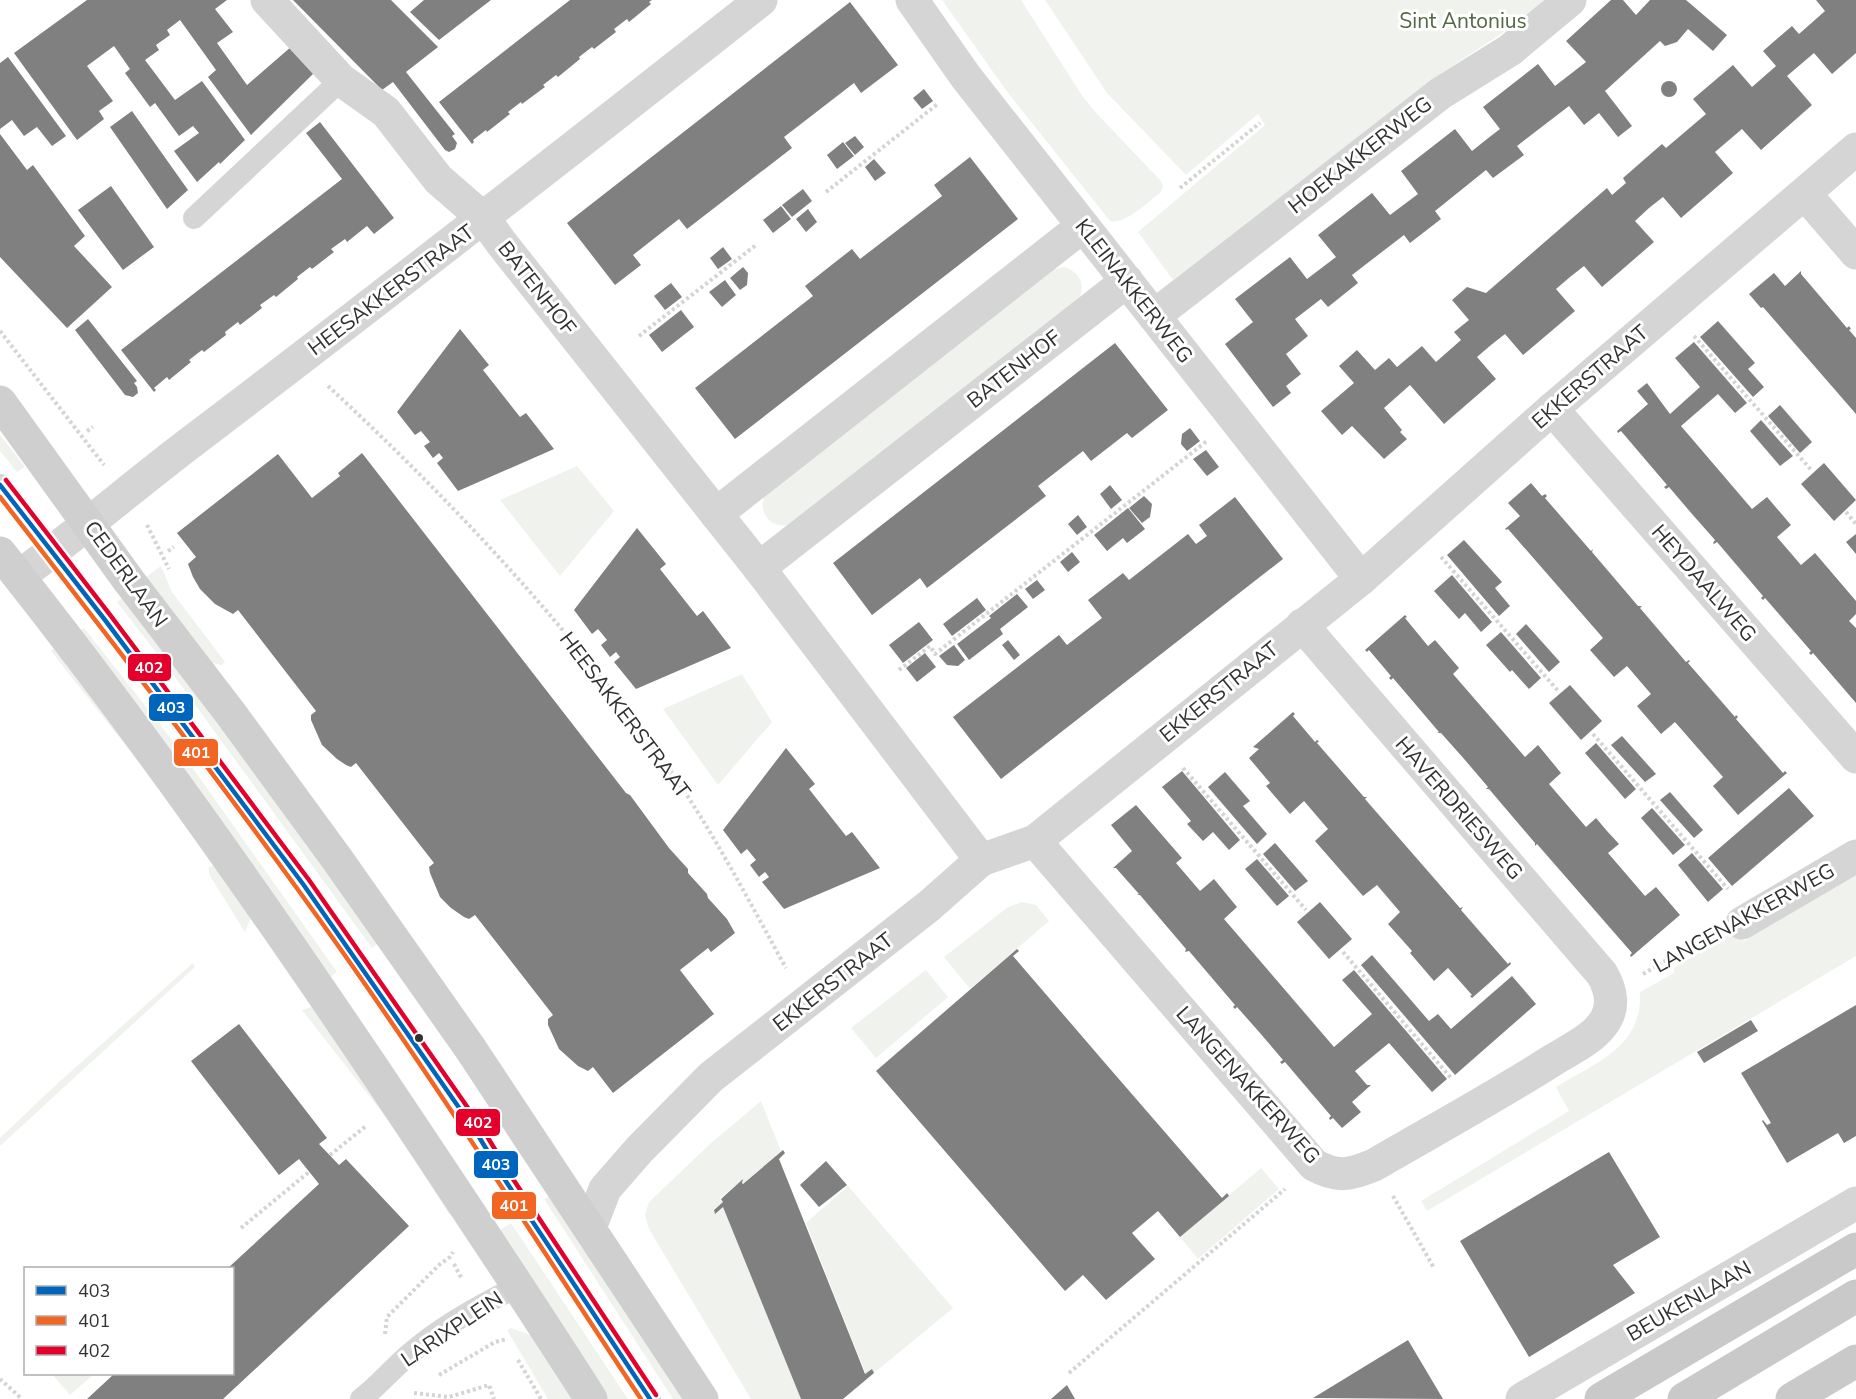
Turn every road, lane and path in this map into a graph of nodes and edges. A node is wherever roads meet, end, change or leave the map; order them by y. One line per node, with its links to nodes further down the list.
1 (267, 0): 5 (street, BATENHOF)
2 (761, 0): 13 (street, HEESAKKERSTRAAT)
3 (912, 0): 14 (street, KLEINAKKERWEG)
4 (1570, 0): 18 (street, HOEKAKKERWEG)
5 (341, 80): 12 (lane); 13 (street, BATENHOF)
6 (937, 105): 10 (path)
7 (1260, 123): 9 (path)
8 (1856, 149): 11 (street, EKKERSTRAAT)
9 (1180, 188)
10 (826, 192)
11 (1805, 194): 16 (street); 23 (street, EKKERSTRAAT)
12 (194, 218)
13 (484, 219): 30 (street, BATENHOF); 31 (street, HEESAKKERSTRAAT)
14 (1083, 226): 17 (street, KLEINAKKERWEG); 30 (street)
15 (756, 245): 20 (path)
16 (1856, 253)
17 (1127, 281): 18 (street, KLEINAKKERWEG); 38 (street, BATENHOF)
18 (1154, 316): 39 (street, KLEINAKKERWEG)
19 (1691, 333): 27 (path)
20 (639, 336)
21 (328, 386): 52 (path, HEESAKKERSTRAAT)
22 (0, 402): 31 (main road, CEDERLAAN)
23 (1552, 409): 39 (street, EKKERSTRAAT); 44 (street, HEYDAALWEG)
24 (93, 427): 25 (path)
25 (87, 431)
26 (1203, 445): 41 (path)
27 (1812, 471)
28 (0, 485): 35 (lane, CEDERLAAN)
29 (1846, 512): 32 (path)
30 (716, 514): 38 (street, BATENHOF)
31 (89, 523): 35 (street, HEESAKKERSTRAAT); 63 (main road, CEDERLAAN)
32 (1856, 524)
33 (174, 547): 34 (path)
34 (168, 551)
35 (53, 552): 37 (street, HEESAKKERSTRAAT); 78 (lane, CEDERLAAN)
36 (1437, 553): 42 (path)
37 (9, 565): 67 (main road)
38 (759, 568): 48 (street, BATENHOF)
39 (1360, 579): 40 (street, EKKERSTRAAT)
40 (1302, 625): 46 (street, EKKERSTRAAT); 54 (street, HAVERDRIESWEG)
41 (899, 670)
42 (1559, 692)
43 (1593, 734): 50 (path)
44 (1856, 757)
45 (1178, 762): 49 (path)
46 (1035, 841): 48 (street, EKKERSTRAAT); 58 (street, LANGENAKKERWEG)
47 (1856, 856): 50 (street, LANGENAKKERWEG)
48 (981, 860): 63 (street, EKKERSTRAAT)
49 (1306, 910)
50 (1747, 920): 53 (path, LANGENAKKERWEG)
51 (1342, 951): 55 (path)
52 (786, 968)
53 (1642, 974)
54 (1611, 993): 58 (street, LANGENAKKERWEG)
55 (1456, 1084)
56 (367, 1125): 57 (path)
57 (330, 1155)
58 (1374, 1165): 66 (path)
59 (309, 1172): 62 (path)
60 (1293, 1183): 71 (path)
61 (1856, 1203): 80 (street, BEUKENLAAN)
62 (241, 1228)
63 (590, 1228): 79 (main road, CEDERLAAN)
64 (1856, 1249): 81 (main road)
65 (454, 1264): 68 (path)
66 (1434, 1268)
67 (519, 1286): 75 (lane, LARIXPLEIN); 77 (main road)
68 (465, 1287)
69 (1856, 1296): 82 (main road)
70 (1856, 1361): 83 (main road)
71 (1069, 1373)
72 (0, 1379): 74 (path)
73 (408, 1392): 76 (path)
74 (22, 1399)
75 (360, 1399)
76 (494, 1399)
77 (591, 1399)
78 (650, 1399)
79 (702, 1399)
80 (1522, 1399)
81 (1601, 1399)
82 (1684, 1399)
83 (1792, 1399)

